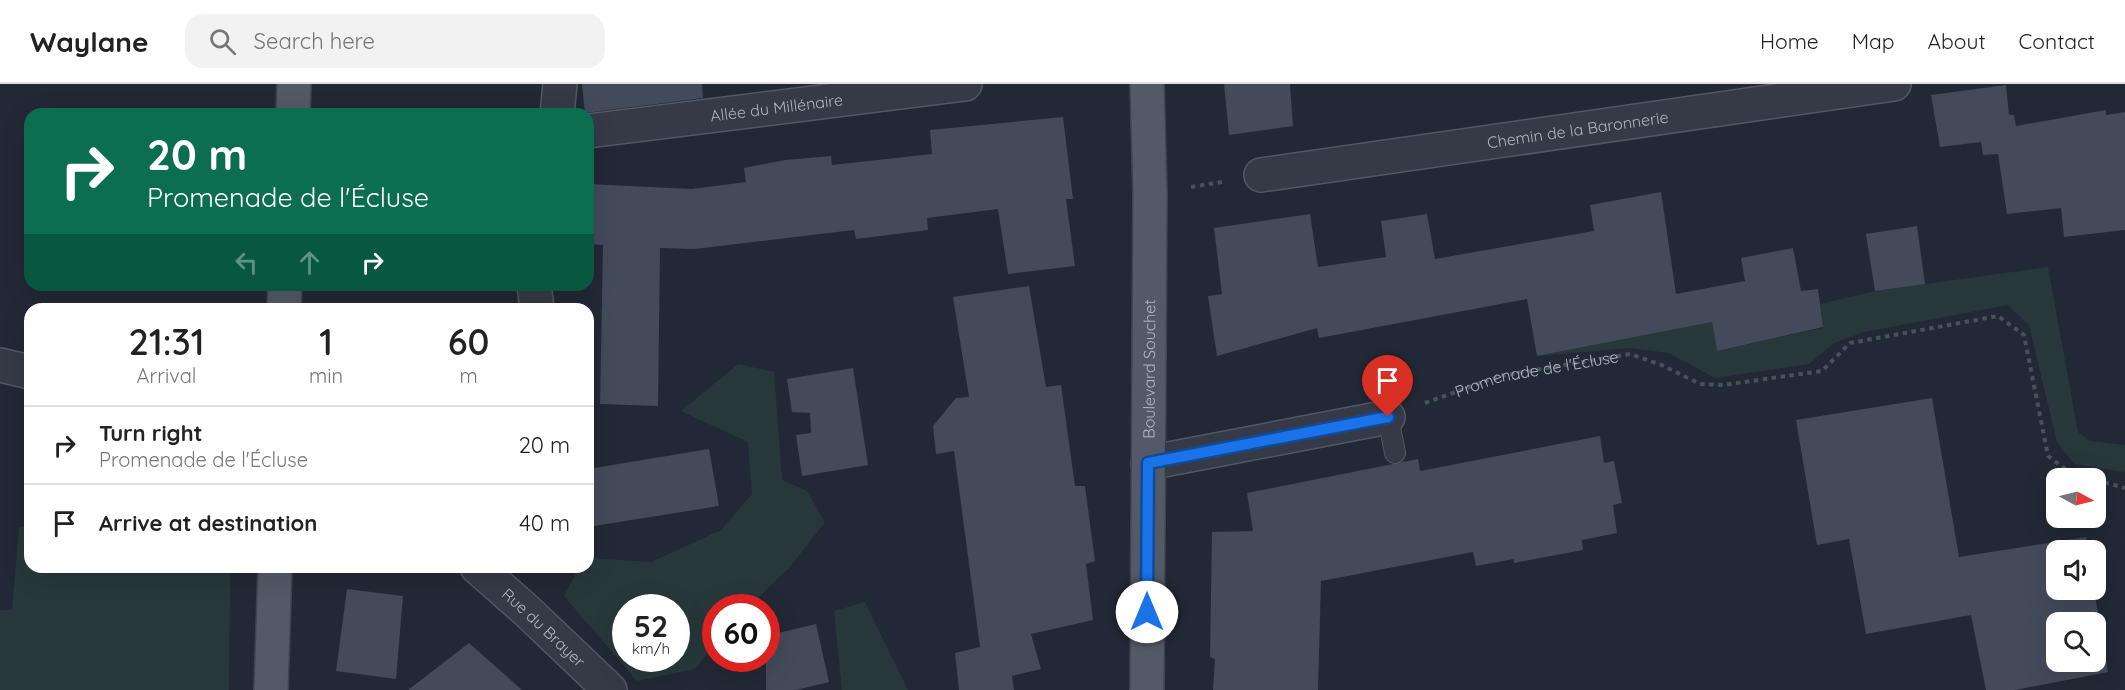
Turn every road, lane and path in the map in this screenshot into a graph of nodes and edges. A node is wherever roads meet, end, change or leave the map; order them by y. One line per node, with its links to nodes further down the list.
1 (294, 84): 6 (main road)
2 (560, 84): 7 (street)
3 (965, 84): 8 (street, Allée du Millénaire)
4 (1147, 84): 10 (main road, Boulevard Souchet)
5 (1894, 84): 9 (street, Chemin de la Baronnerie)
6 (293, 108)
7 (558, 108)
8 (594, 130)
9 (1261, 175): 10 (path)
10 (1150, 194): 15 (main road, Boulevard Souchet)
11 (0, 365): 12 (street)
12 (24, 371)
13 (1388, 417): 14 (lane); 15 (street); 16 (path, Promenade de l'Écluse)
14 (1395, 453)
15 (1148, 463): 23 (main road, Boulevard Souchet)
16 (2064, 468)
17 (2106, 483): 18 (path)
18 (2125, 488)
19 (275, 573): 21 (main road)
20 (487, 573): 22 (street, Rue du Brayer)
21 (271, 690)
22 (610, 690)
23 (1147, 690)

